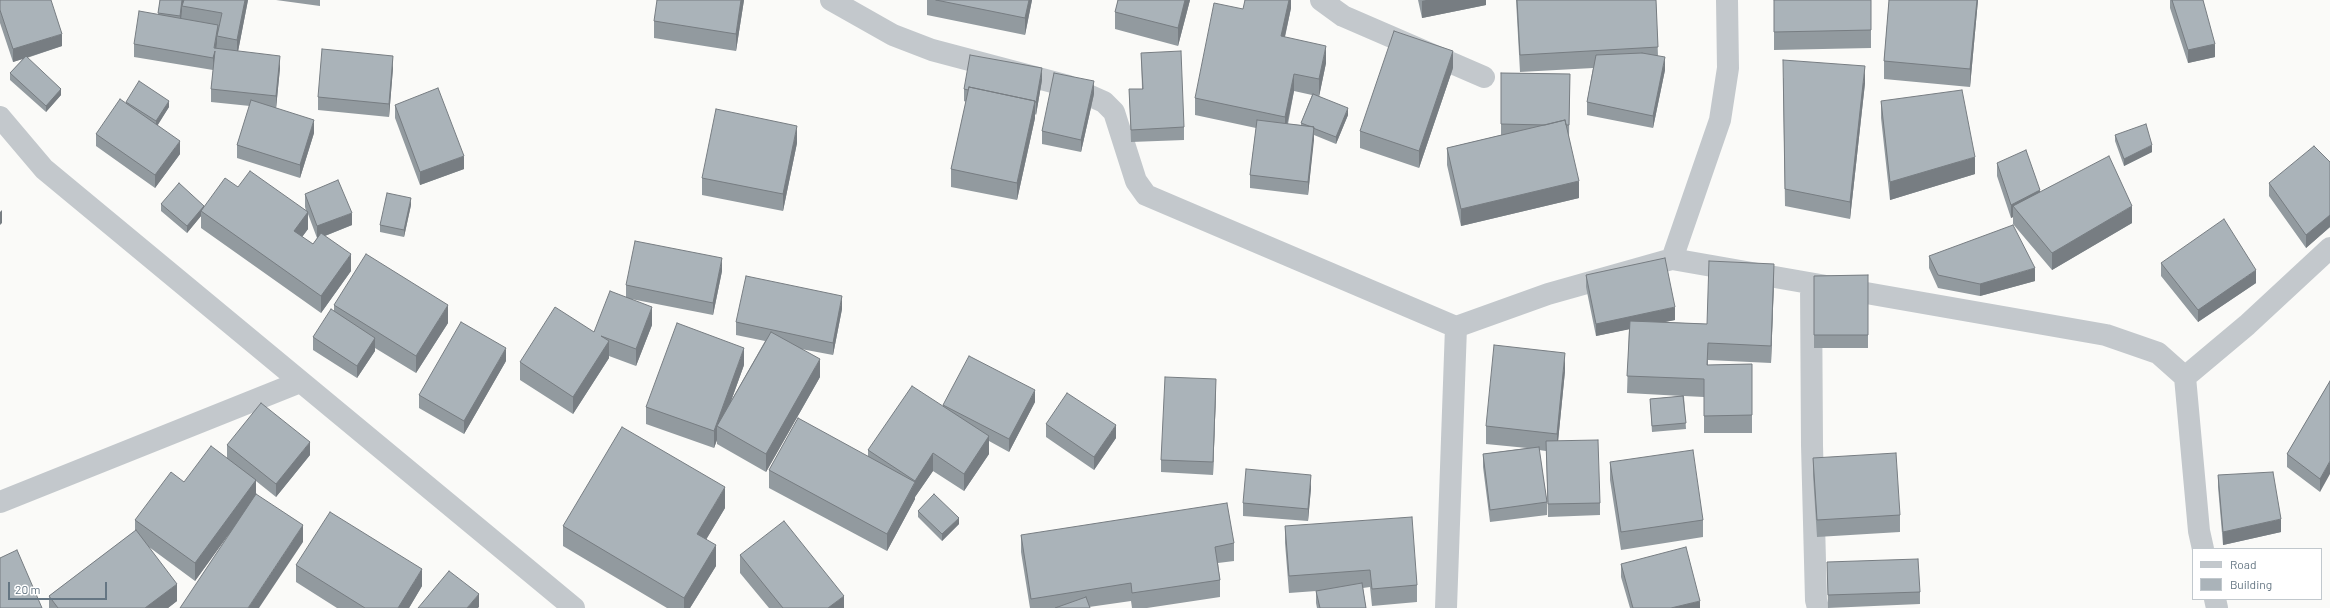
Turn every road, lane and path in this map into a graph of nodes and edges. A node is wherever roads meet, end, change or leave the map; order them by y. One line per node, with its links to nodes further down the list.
1 (831, 0): 9 (street)
2 (1321, 0): 4 (street)
3 (1727, 0): 7 (street)
4 (1484, 76)
5 (0, 118): 11 (street)
6 (2330, 248): 10 (street)
7 (1672, 259): 8 (street); 9 (street)
8 (1811, 284): 10 (street); 16 (street)
9 (1456, 327): 15 (street)
10 (2184, 376): 13 (street)
11 (300, 382): 12 (street); 14 (street)
12 (0, 502)
13 (2203, 548)
14 (574, 608)
15 (1446, 608)
16 (1818, 608)

